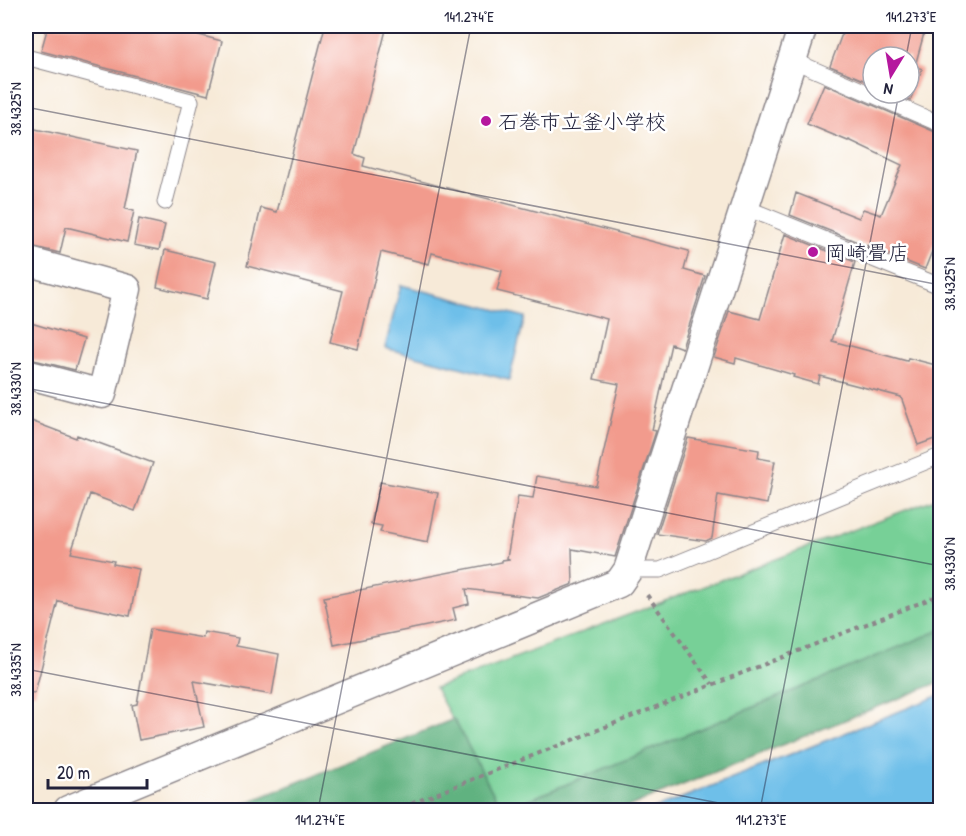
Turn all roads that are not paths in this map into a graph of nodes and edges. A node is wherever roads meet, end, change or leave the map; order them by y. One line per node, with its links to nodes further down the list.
1 (804, 26): 3 (street)
2 (26, 57): 5 (lane)
3 (792, 60): 4 (lane); 6 (street)
4 (940, 124)
5 (165, 202)
6 (744, 207): 8 (lane); 11 (street)
7 (26, 261): 9 (street)
8 (940, 285)
9 (26, 374)
10 (940, 456): 11 (lane)
11 (628, 570): 12 (street)
12 (68, 810)

